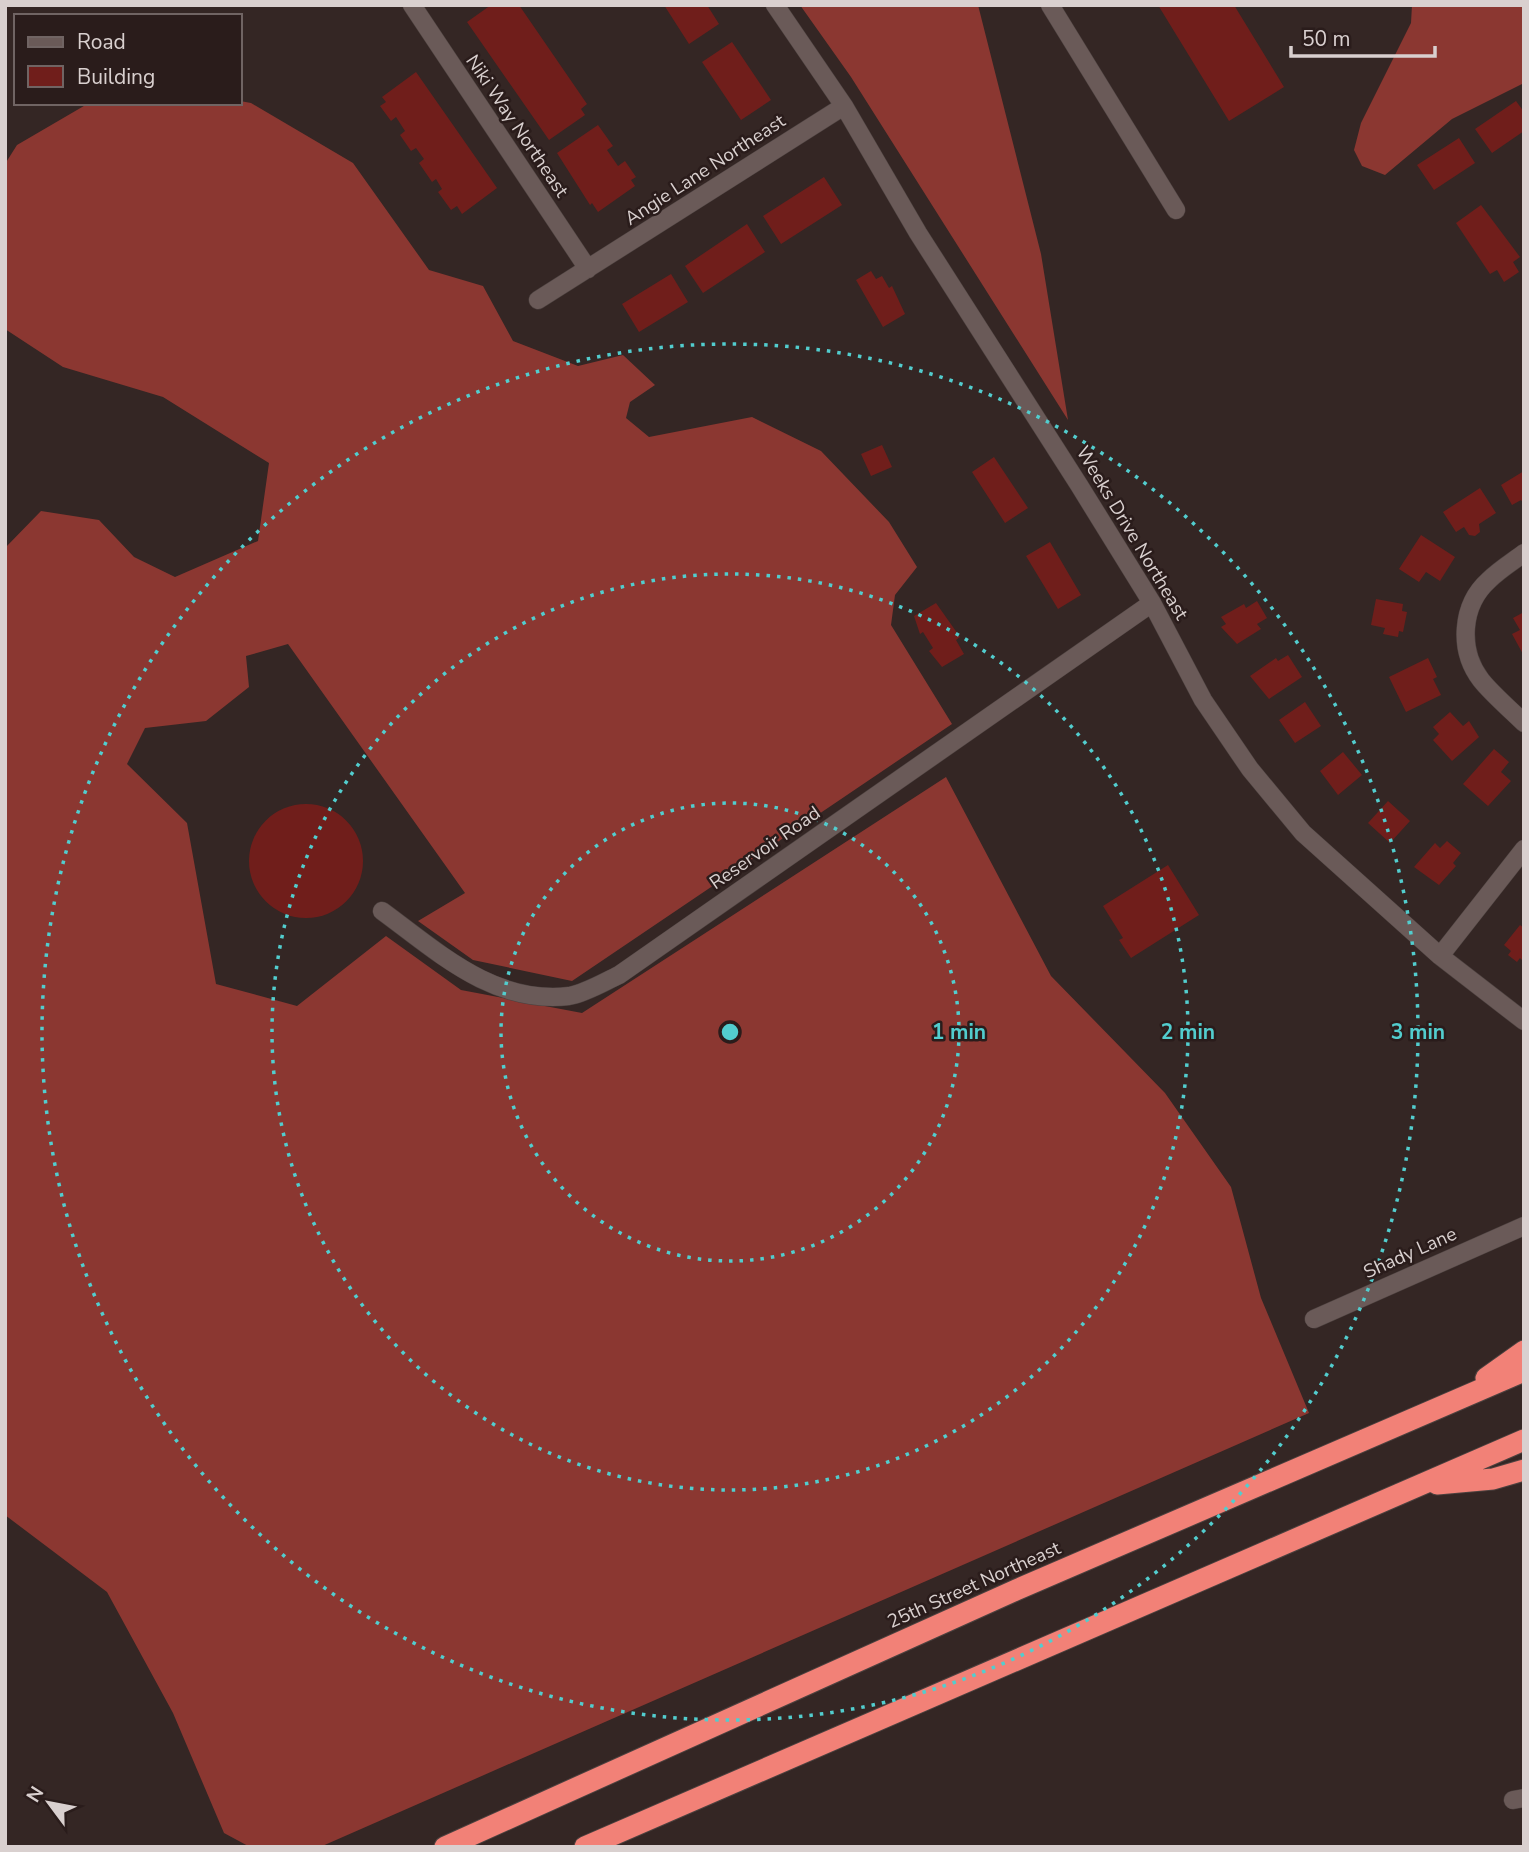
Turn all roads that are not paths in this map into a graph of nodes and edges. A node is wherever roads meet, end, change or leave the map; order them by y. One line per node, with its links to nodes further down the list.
1 (412, 5): 6 (street, Niki Way Northeast)
2 (775, 5): 4 (street, Weeks Drive Northeast)
3 (1049, 5): 5 (street)
4 (844, 106): 6 (street, Angie Lane Northeast); 9 (street, Weeks Drive Northeast)
5 (1176, 210)
6 (588, 270): 7 (street, Angie Lane Northeast)
7 (538, 300)
8 (1524, 553): 10 (street)
9 (1152, 603): 12 (street, Reservoir Road); 13 (street, Weeks Drive Northeast)
10 (1524, 723)
11 (1524, 849): 13 (street)
12 (382, 911)
13 (1440, 956): 14 (street, Weeks Drive Northeast)
14 (1524, 1021)
15 (1524, 1226): 16 (street, Shady Lane)
16 (1314, 1319)
17 (1524, 1351): 19 (highway)
18 (1524, 1371): 19 (highway, 25th Street Northeast)
19 (1461, 1396): 23 (highway, 25th Street Northeast)
20 (1524, 1440): 22 (highway)
21 (1524, 1470): 22 (highway)
22 (1420, 1486): 24 (highway)
23 (445, 1847)
24 (585, 1847)

